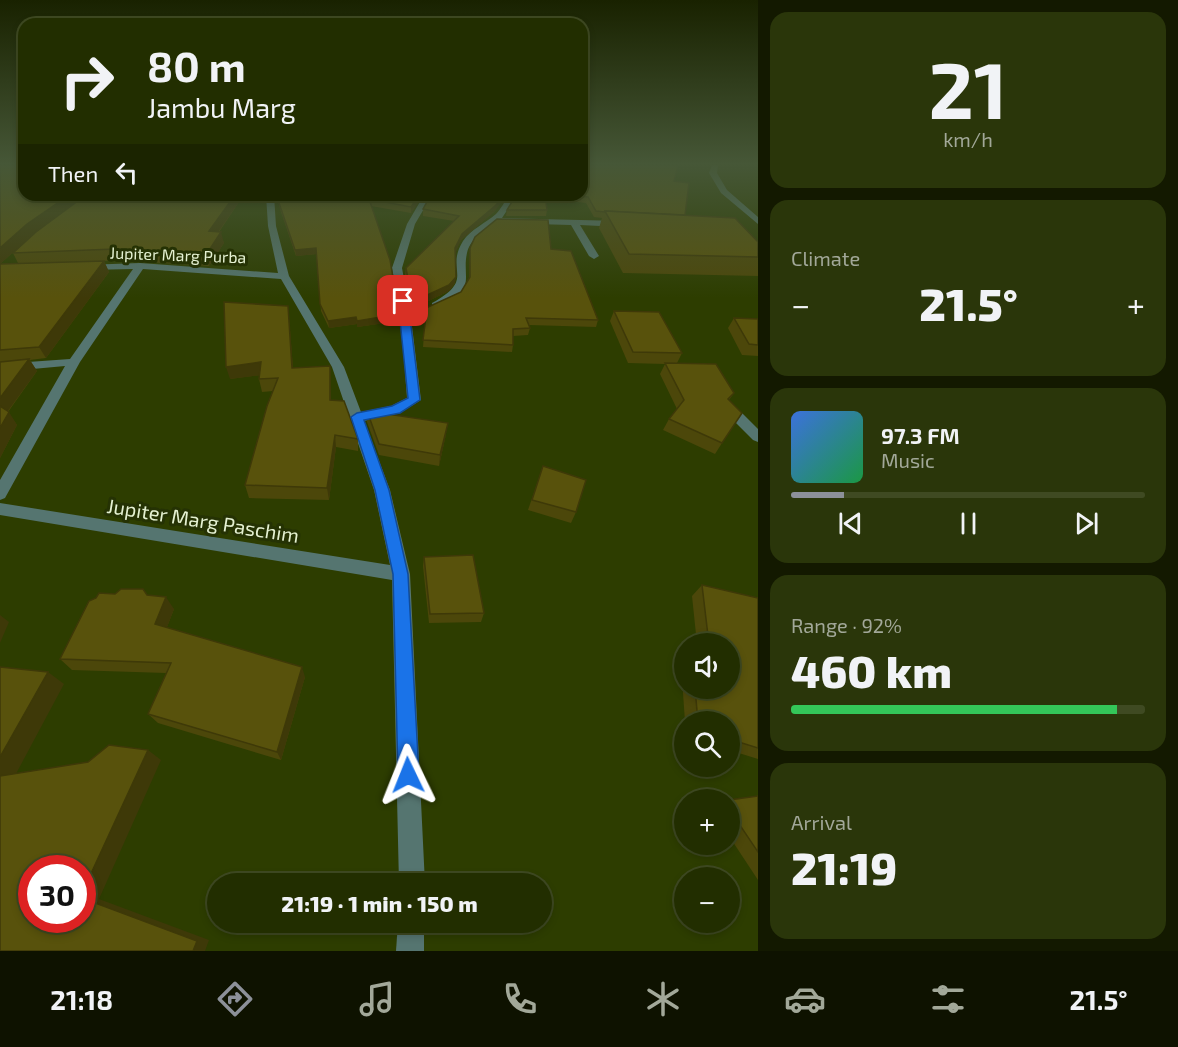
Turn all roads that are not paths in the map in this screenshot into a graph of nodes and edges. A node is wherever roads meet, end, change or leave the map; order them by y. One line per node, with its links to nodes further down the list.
1 (271, 209): 12 (street)
2 (420, 209): 13 (street)
3 (503, 209): 5 (street)
4 (745, 209): 7 (street)
5 (492, 220): 6 (street); 13 (street)
6 (573, 221): 8 (street); 9 (street)
7 (758, 221)
8 (629, 224)
9 (594, 256)
10 (140, 266): 11 (street, Jupiter Marg Purba); 12 (street, Jupiter Marg Purba); 14 (street)
11 (72, 268)
12 (284, 276): 17 (street)
13 (415, 314): 17 (street)
14 (74, 362): 15 (street); 19 (street)
15 (0, 368)
16 (730, 409): 18 (street)
17 (357, 417): 21 (street)
18 (758, 437)
19 (0, 494)
20 (0, 509): 21 (street, Jupiter Marg Paschim)
21 (400, 574): 22 (street)
22 (412, 873)
23 (411, 933): 24 (street)
24 (410, 951)

